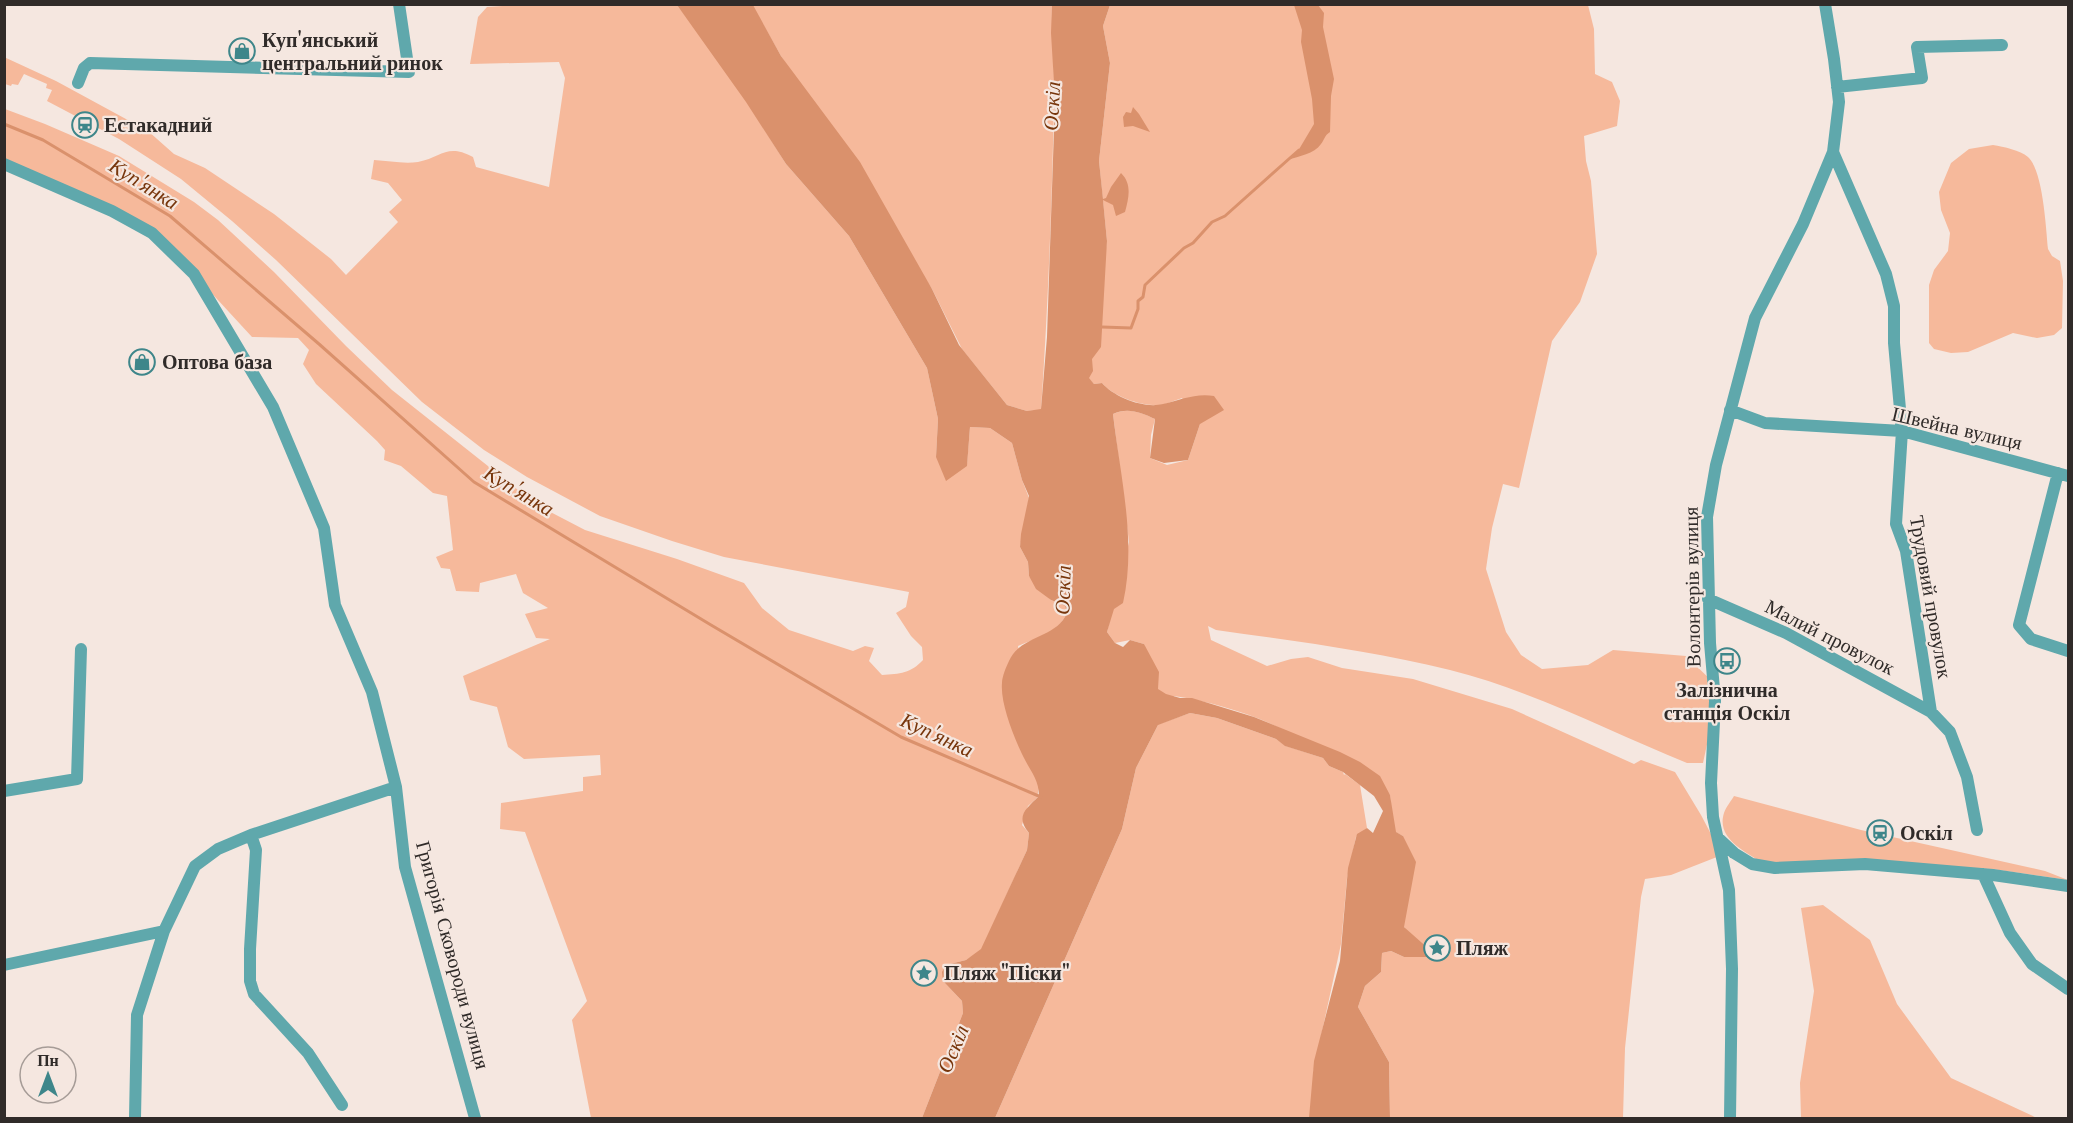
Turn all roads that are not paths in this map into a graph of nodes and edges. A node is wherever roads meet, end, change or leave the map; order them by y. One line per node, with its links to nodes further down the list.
1 (399, 4): 4 (street)
2 (1825, 4): 5 (street, Волонтерів вулиця)
3 (2002, 45): 5 (street)
4 (78, 83)
5 (1837, 87): 6 (street, Волонтерів вулиця)
6 (1833, 152): 8 (street, Волонтерів вулиця); 9 (street, Трудовий провулок)
7 (4, 164): 15 (street, Григорія Сковороди вулиця)
8 (1730, 410): 9 (street, Швейна вулиця); 11 (street, Волонтерів вулиця)
9 (1902, 431): 10 (street, Швейна вулиця); 14 (street, Трудовий провулок)
10 (2063, 474): 13 (street)
11 (1708, 599): 14 (street, Малий провулок); 19 (street, Волонтерів вулиця)
12 (81, 649): 16 (street)
13 (2068, 651)
14 (1931, 712): 17 (street)
15 (396, 787): 18 (street); 27 (street, Григорія Сковороди вулиця)
16 (4, 791)
17 (1977, 830)
18 (251, 835): 22 (street); 25 (street)
19 (1718, 838): 20 (street); 28 (street, Волонтерів вулиця)
20 (1983, 874): 21 (street); 24 (street)
21 (2068, 886)
22 (164, 931): 23 (street); 26 (street)
23 (4, 965)
24 (2068, 989)
25 (342, 1104)
26 (135, 1119)
27 (475, 1119)
28 (1730, 1119)

